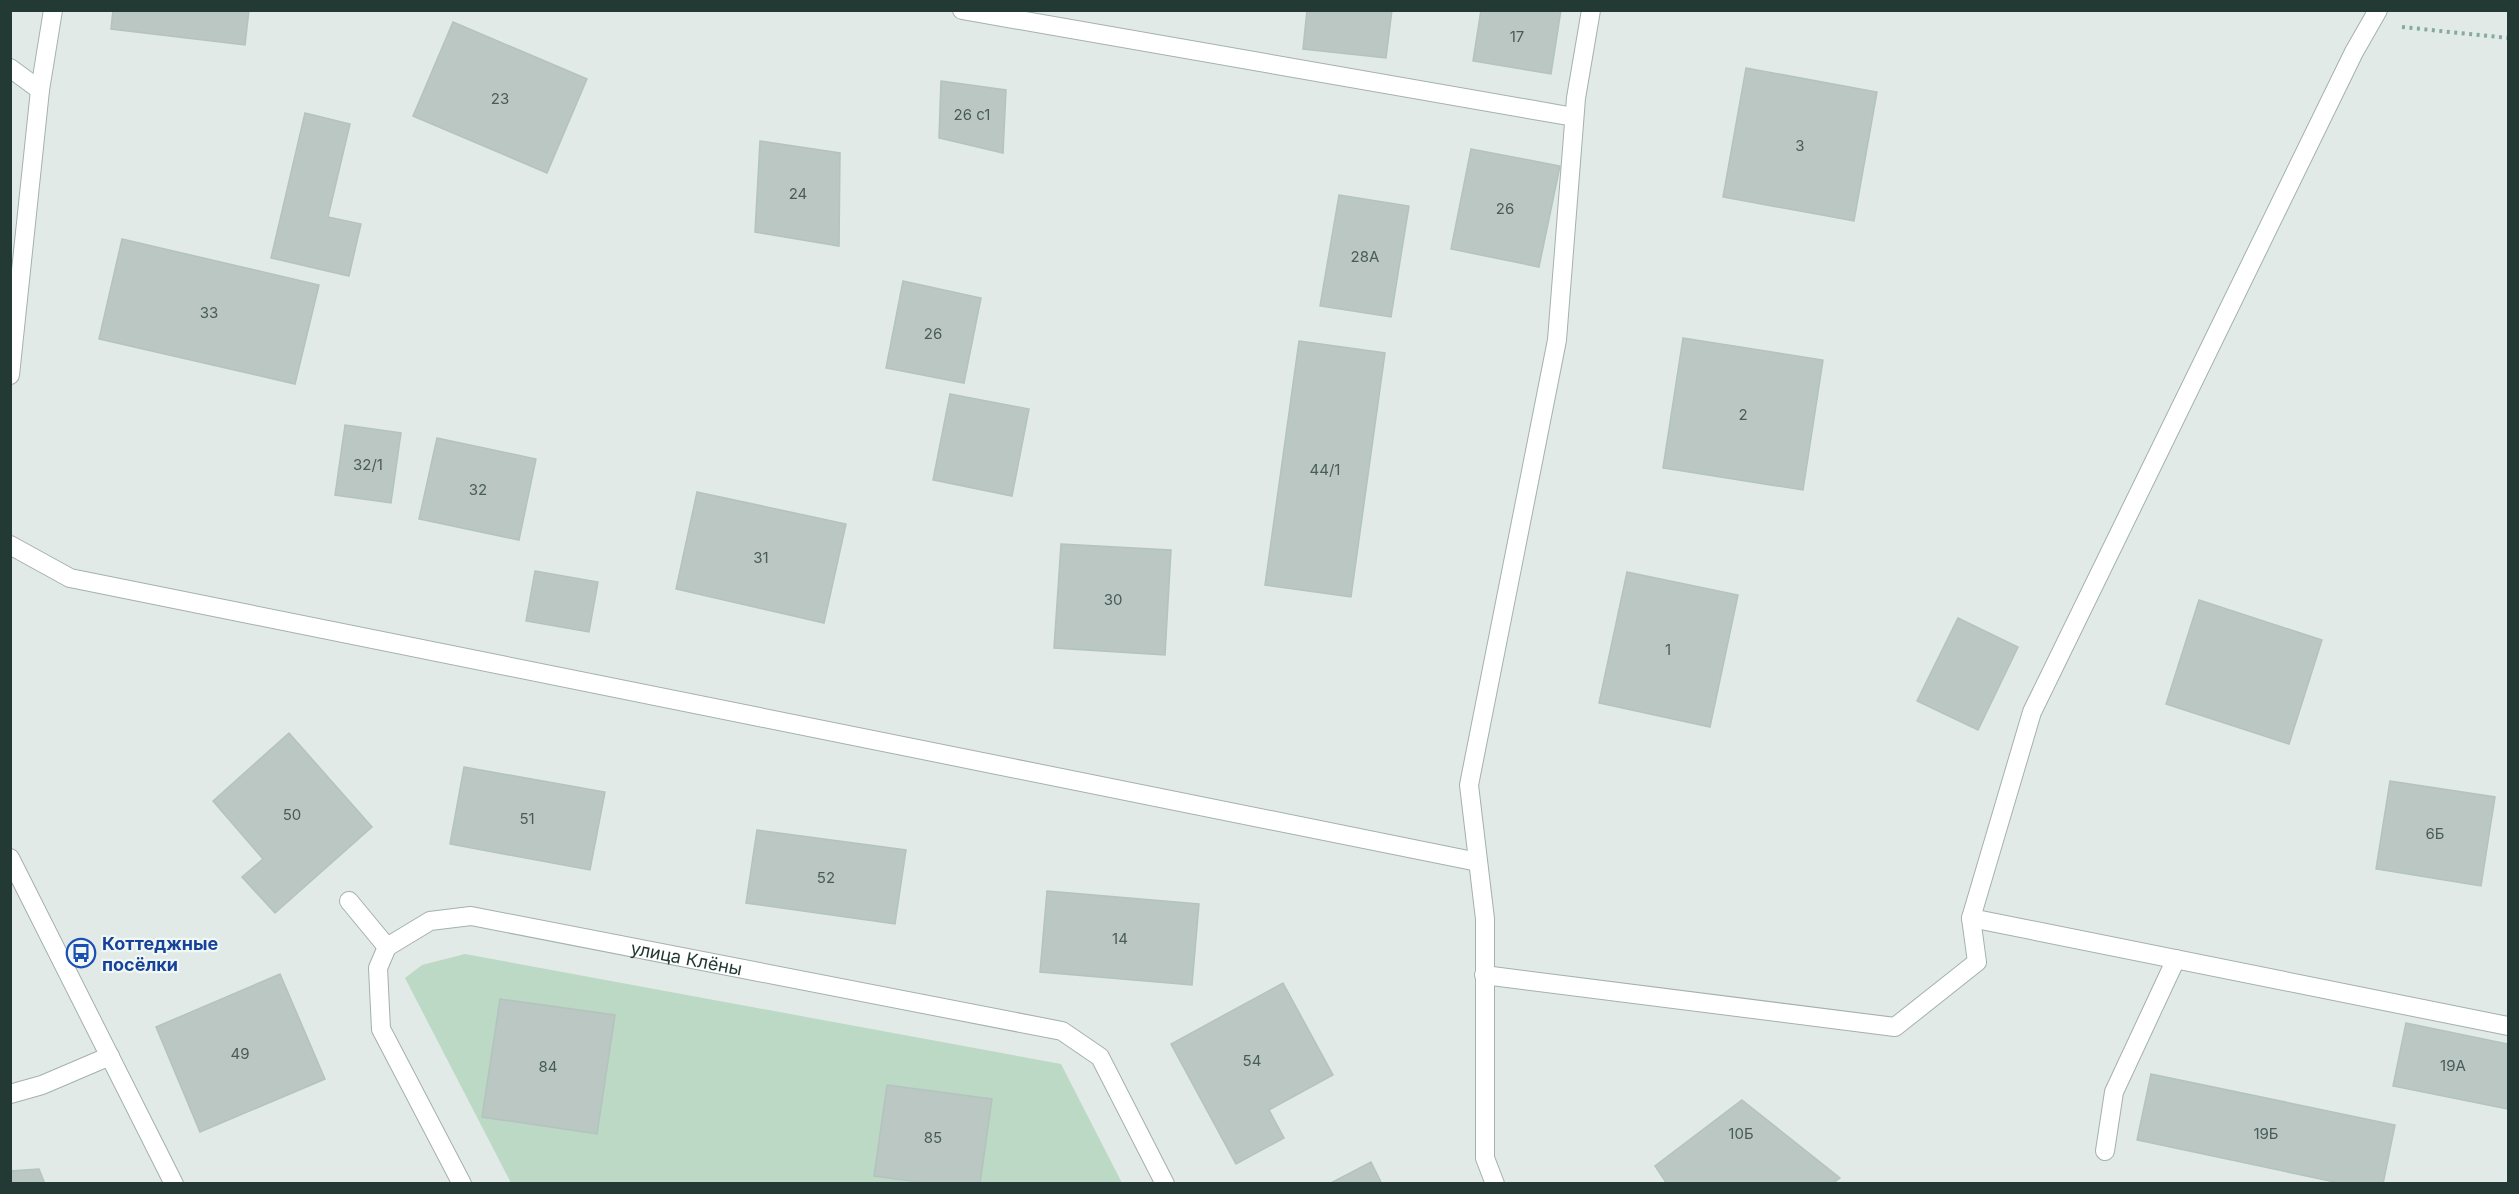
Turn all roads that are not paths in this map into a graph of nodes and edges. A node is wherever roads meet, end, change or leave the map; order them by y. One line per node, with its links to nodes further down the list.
1 (53, 10): 6 (street)
2 (962, 10): 7 (street)
3 (1591, 10): 7 (street)
4 (2375, 16): 13 (street)
5 (10, 68): 6 (street)
6 (40, 90): 8 (street)
7 (1574, 117): 11 (street)
8 (10, 375)
9 (10, 545): 11 (street)
10 (10, 858): 18 (street)
11 (1478, 862): 16 (street)
12 (349, 901): 14 (street)
13 (1971, 918): 15 (street); 16 (street)
14 (387, 947): 22 (street); 23 (street, улица Клёны)
15 (2176, 959): 17 (street); 20 (street)
16 (1484, 975): 24 (street)
17 (2508, 1026)
18 (110, 1056): 19 (street); 21 (street)
19 (10, 1094)
20 (2105, 1151)
21 (174, 1184)
22 (462, 1184)
23 (1165, 1184)
24 (1496, 1184)

